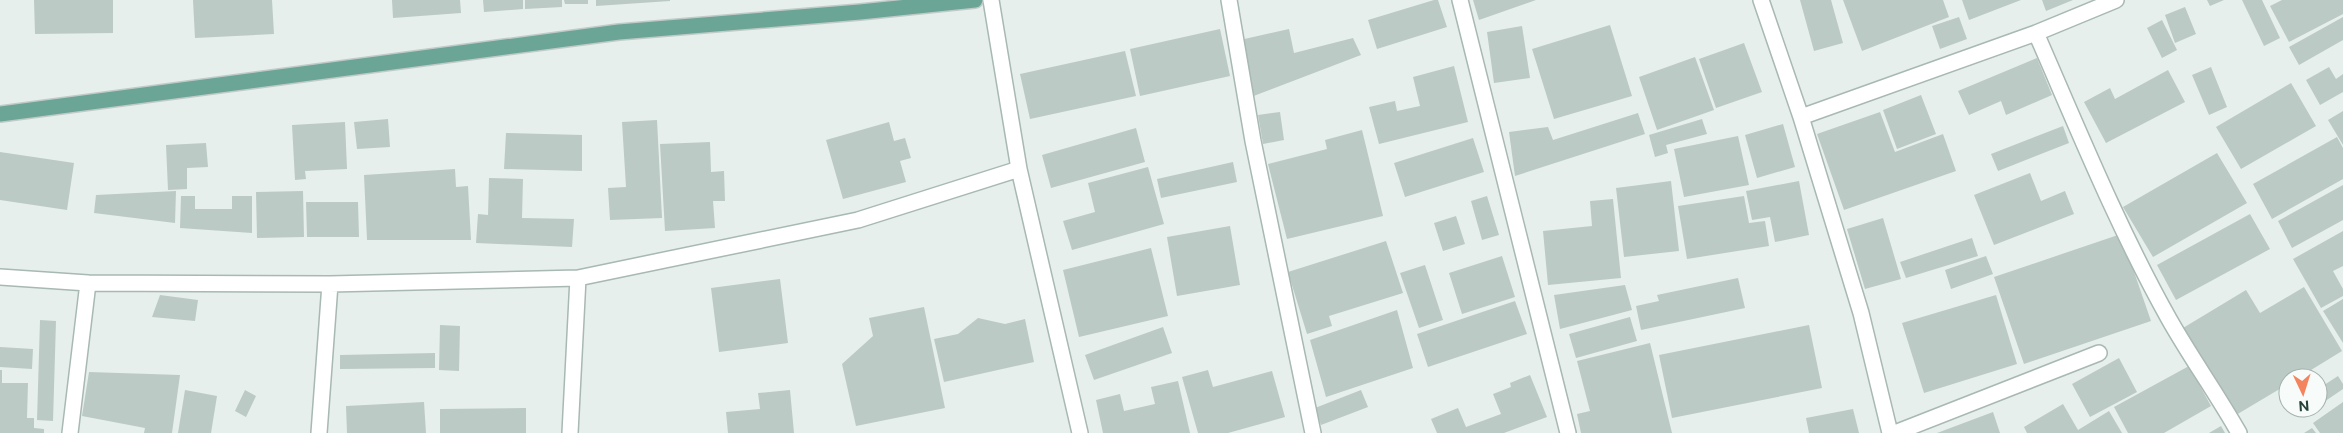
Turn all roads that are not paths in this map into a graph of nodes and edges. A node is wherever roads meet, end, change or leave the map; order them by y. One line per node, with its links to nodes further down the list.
1 (975, 0): 8 (main road)
2 (991, 0): 10 (street)
3 (1229, 0): 20 (street)
4 (1460, 0): 21 (street)
5 (1761, 0): 9 (street)
6 (2116, 0): 7 (street)
7 (2036, 33): 9 (street); 24 (street)
8 (0, 114)
9 (1801, 117): 22 (street)
10 (1019, 170): 12 (street); 19 (street)
11 (0, 277): 13 (street)
12 (578, 278): 14 (street); 18 (street)
13 (88, 283): 14 (street); 16 (street)
14 (330, 284): 17 (street)
15 (2099, 353): 23 (street)
16 (70, 433)
17 (319, 433)
18 (570, 433)
19 (1080, 433)
20 (1313, 433)
21 (1568, 433)
22 (1890, 433)
23 (1895, 433)
24 (2239, 433)

